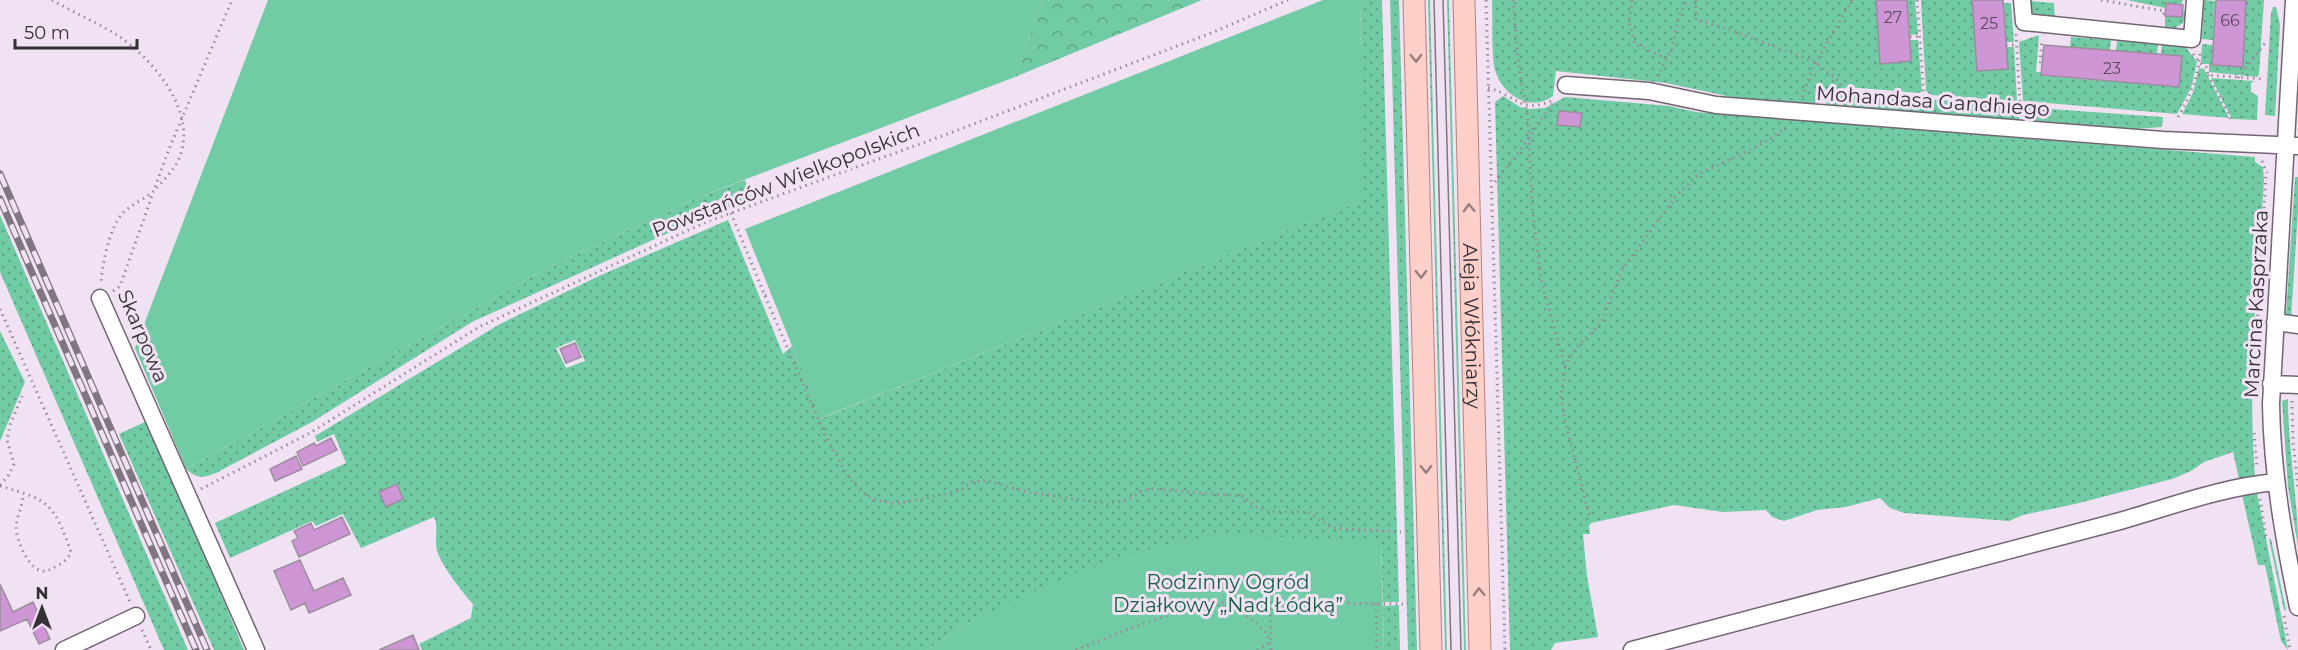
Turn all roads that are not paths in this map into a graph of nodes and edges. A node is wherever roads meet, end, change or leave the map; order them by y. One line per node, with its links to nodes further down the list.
1 (1414, 0): 18 (main road, one-way to 18)
2 (1464, 0): 19 (main road, Aleja Włókniarzy, one-way to 2)
3 (2022, 0): 4 (street)
4 (2195, 0)
5 (2294, 0): 7 (street, Marcina Kasprzaka)
6 (1566, 85): 7 (street, Mohandasa Gandhiego)
7 (2292, 146): 9 (street, Marcina Kasprzaka)
8 (100, 298): 17 (street, Skarpowa)
9 (2275, 322): 10 (street); 11 (street, Marcina Kasprzaka)
10 (2298, 325)
11 (2271, 384): 12 (street); 13 (street, Marcina Kasprzaka)
12 (2295, 385)
13 (2276, 482): 14 (street, Marcina Kasprzaka); 20 (street)
14 (2297, 598)
15 (136, 616): 16 (street)
16 (64, 650)
17 (256, 650)
18 (1431, 650)
19 (1480, 650)
20 (1632, 650)

